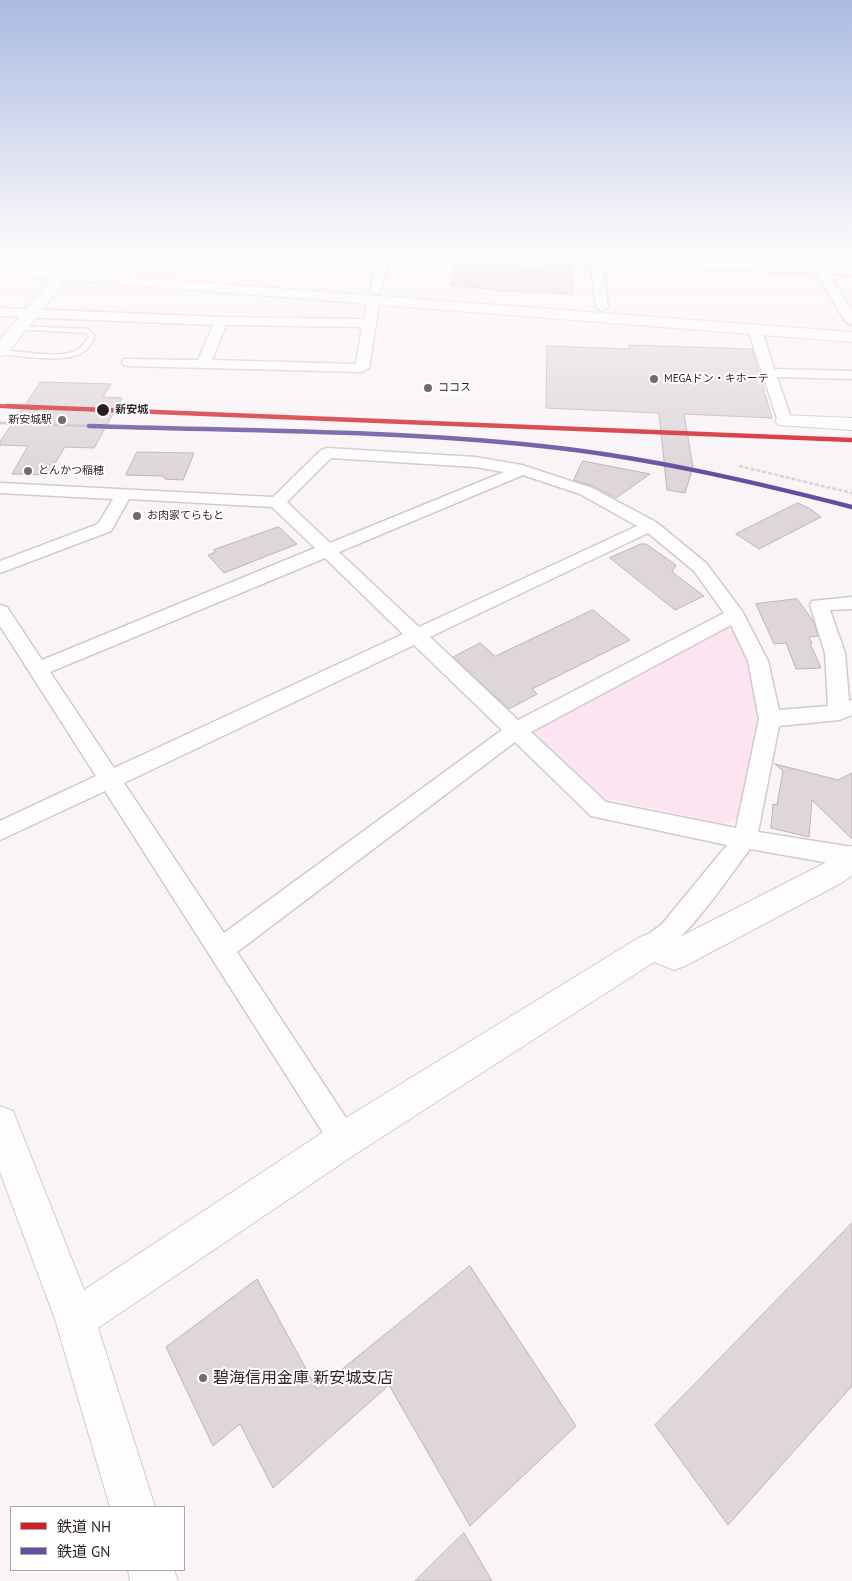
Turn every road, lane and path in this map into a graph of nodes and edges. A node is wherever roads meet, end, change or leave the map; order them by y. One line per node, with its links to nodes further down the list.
1 (22, 325): 5 (main road)
2 (219, 325): 10 (street)
3 (368, 325): 10 (street)
4 (700, 325): 6 (main road)
5 (20, 328): 8 (main road); 8 (lane)
6 (755, 330): 7 (main road); 11 (street)
7 (852, 336)
8 (0, 352)
9 (129, 362): 10 (street)
10 (203, 364)
11 (769, 373): 12 (street); 13 (street)
12 (852, 375)
13 (784, 421): 14 (main road)
14 (852, 424)
15 (739, 466): 18 (path)
16 (522, 470): 20 (street); 21 (street); 22 (street)
17 (0, 488): 19 (street)
18 (852, 493)
19 (123, 495): 20 (street); 23 (street)
20 (277, 502): 22 (street)
21 (650, 526): 26 (street); 27 (street)
22 (328, 550): 27 (street); 28 (street)
23 (0, 567)
24 (852, 603): 29 (street)
25 (0, 611): 28 (street)
26 (735, 615): 30 (street); 31 (street)
27 (417, 635): 31 (street); 32 (street)
28 (38, 670): 32 (street)
29 (846, 709): 30 (street)
30 (770, 719): 34 (street)
31 (516, 730): 34 (street); 37 (street)
32 (110, 780): 33 (street); 37 (street)
33 (0, 831)
34 (745, 839): 35 (street); 36 (street)
35 (852, 858): 36 (main road)
36 (650, 947): 39 (main road)
37 (220, 950): 39 (street)
38 (0, 1124): 40 (main road)
39 (344, 1140): 40 (main road)
40 (75, 1319): 41 (main road)
41 (132, 1506)

